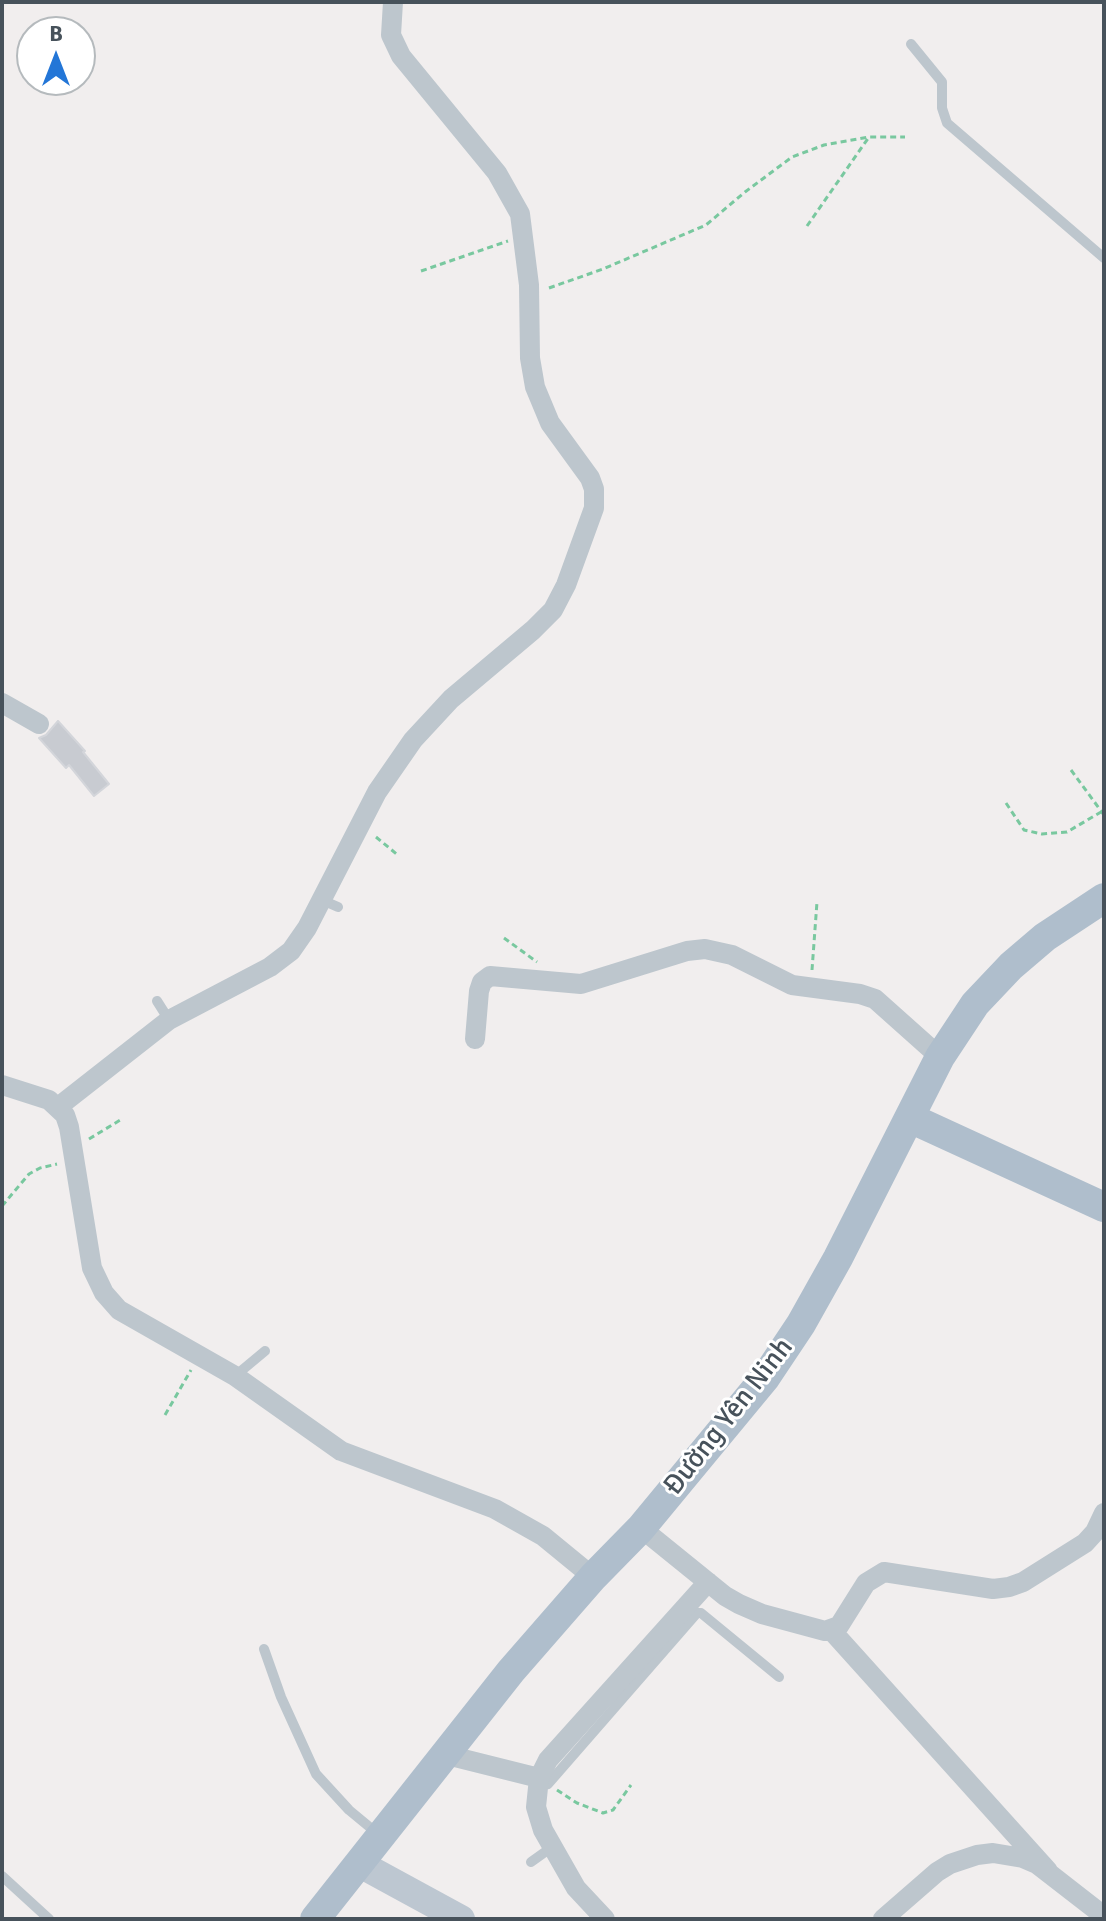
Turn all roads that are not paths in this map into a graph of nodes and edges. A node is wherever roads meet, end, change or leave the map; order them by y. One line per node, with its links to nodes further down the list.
1 (393, 2): 8 (street)
2 (911, 44): 3 (lane)
3 (1104, 258)
4 (2, 703): 5 (street)
5 (39, 724)
6 (1104, 898): 10 (main road, Đường Yên Ninh)
7 (157, 1001): 8 (lane)
8 (169, 1020): 12 (street)
9 (475, 1039): 10 (street)
10 (940, 1057): 13 (main road, Đường Yên Ninh)
11 (2, 1085): 12 (street)
12 (58, 1107): 16 (street)
13 (910, 1118): 14 (main road); 18 (main road, Đường Yên Ninh)
14 (1104, 1207)
15 (265, 1351): 16 (lane)
16 (235, 1376): 19 (street)
17 (1104, 1513): 21 (street)
18 (641, 1528): 19 (main road, Đường Yên Ninh); 20 (street)
19 (593, 1577): 24 (main road, Đường Yên Ninh)
20 (708, 1582): 21 (street); 25 (street)
21 (831, 1630): 30 (street)
22 (264, 1649): 26 (lane)
23 (779, 1677): 25 (lane)
24 (443, 1754): 25 (street); 26 (main road, Đường Yên Ninh)
25 (543, 1781): 27 (street)
26 (381, 1836): 29 (main road, Đường Yên Ninh)
27 (552, 1847): 28 (lane); 36 (street)
28 (531, 1862)
29 (360, 1864): 34 (main road, Đường Yên Ninh); 35 (street)
30 (1048, 1871): 32 (street); 37 (street)
31 (2, 1876): 33 (lane)
32 (1104, 1916)
33 (49, 1919)
34 (315, 1919)
35 (461, 1919)
36 (605, 1919)
37 (883, 1919)

